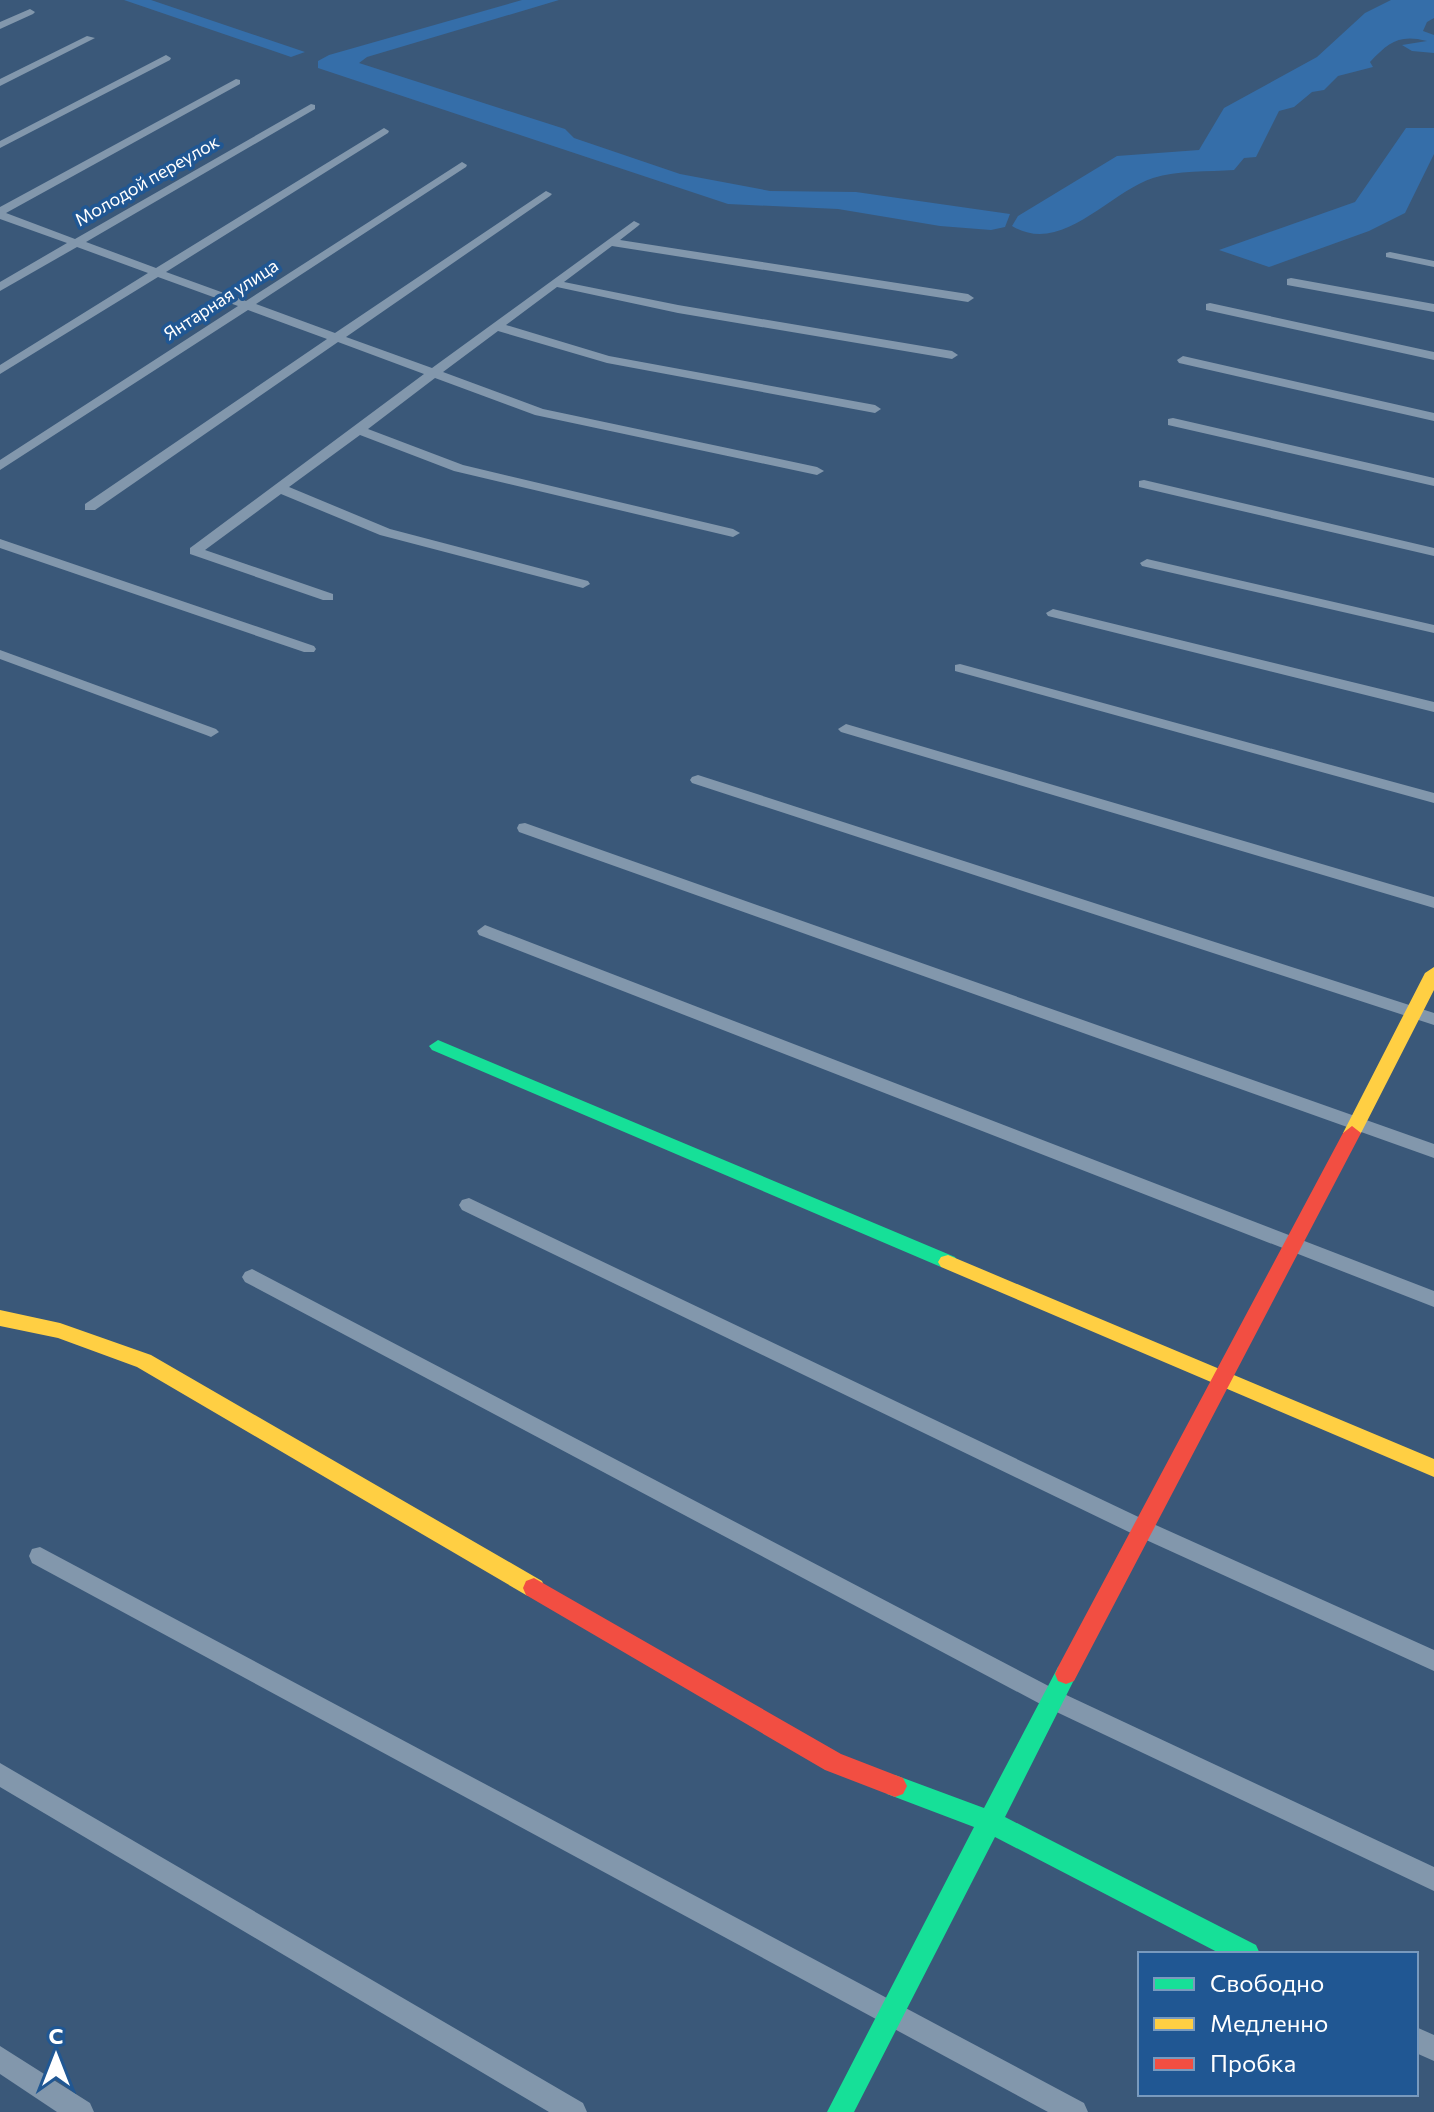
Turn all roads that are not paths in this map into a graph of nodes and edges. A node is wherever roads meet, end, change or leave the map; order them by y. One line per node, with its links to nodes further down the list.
1 (30, 12): 2 (street)
2 (0, 26)
3 (90, 38): 6 (street)
4 (166, 58): 9 (street)
5 (236, 82): 12 (street)
6 (0, 83)
7 (311, 107): 15 (street, Молодой переулок)
8 (384, 131): 18 (street)
9 (0, 145)
10 (462, 165): 23 (street, Янтарная улица)
11 (546, 194): 27 (street)
12 (0, 214): 15 (street)
13 (634, 224): 14 (street)
14 (609, 242): 20 (street); 22 (street)
15 (75, 243): 18 (street); 21 (street, Молодой переулок)
16 (1390, 255): 17 (street)
17 (1434, 264)
18 (157, 272): 23 (street); 31 (street)
19 (1291, 282): 25 (street)
20 (553, 283): 26 (street); 28 (street)
21 (0, 287)
22 (968, 298)
23 (246, 305): 27 (street); 37 (street, Янтарная улица)
24 (1210, 307): 29 (street)
25 (1434, 308)
26 (495, 326): 32 (street); 33 (street)
27 (336, 338): 32 (street); 42 (street)
28 (952, 355)
29 (1434, 356)
30 (1183, 360): 34 (street)
31 (0, 370)
32 (432, 373): 36 (street); 38 (street)
33 (875, 409)
34 (1434, 417)
35 (1173, 422): 39 (street)
36 (357, 429): 41 (street); 43 (street)
37 (0, 466)
38 (817, 471)
39 (1434, 482)
40 (1144, 484): 45 (street)
41 (279, 488): 47 (street); 48 (street)
42 (90, 507)
43 (733, 533)
44 (0, 543): 51 (street)
45 (1434, 552)
46 (1147, 563): 50 (street)
47 (583, 584)
48 (328, 597)
49 (1053, 613): 54 (street)
50 (1434, 629)
51 (309, 649)
52 (0, 654): 56 (street)
53 (960, 668): 58 (street)
54 (1434, 707)
55 (846, 729): 60 (street)
56 (211, 732)
57 (698, 780): 63 (street)
58 (1434, 798)
59 (525, 828): 66 (street)
60 (1434, 903)
61 (485, 931): 69 (street)
62 (1434, 973): 63 (street)
63 (1413, 1012): 64 (street); 66 (street)
64 (1434, 1019)
65 (438, 1046): 73 (street)
66 (1357, 1123): 67 (street); 69 (street)
67 (1434, 1151)
68 (469, 1205): 75 (street)
69 (1295, 1245): 71 (street); 73 (street)
70 (252, 1277): 78 (street)
71 (1434, 1299)
72 (0, 1318): 80 (street)
73 (1220, 1380): 74 (street); 75 (street)
74 (1434, 1468)
75 (1141, 1528): 77 (street); 78 (street)
76 (40, 1556): 83 (street)
77 (1434, 1661)
78 (1054, 1700): 80 (street); 81 (street)
79 (0, 1774): 86 (street)
80 (988, 1821): 82 (street); 83 (street)
81 (1434, 1879)
82 (1243, 1952)
83 (891, 2013): 87 (street); 88 (street)
84 (0, 2059): 85 (street)
85 (81, 2112)
86 (574, 2112)
87 (840, 2112)
88 (1075, 2112)

